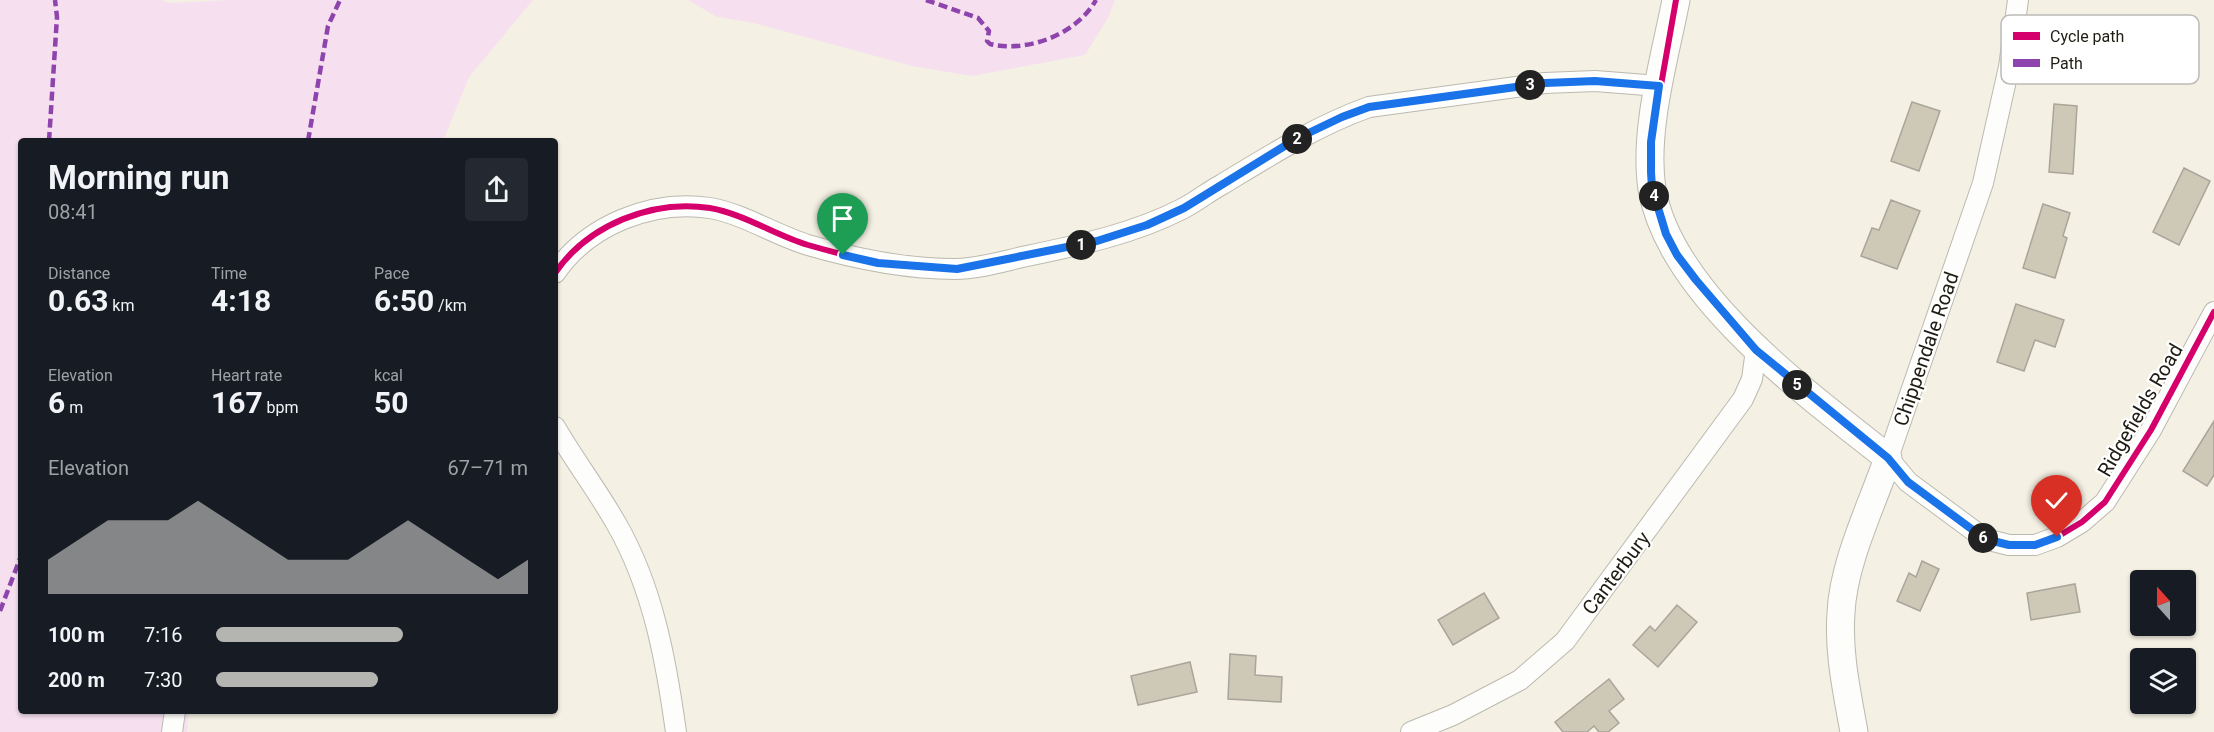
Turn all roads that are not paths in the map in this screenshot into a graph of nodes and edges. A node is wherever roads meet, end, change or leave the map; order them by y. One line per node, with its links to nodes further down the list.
1 (1676, 0): 5 (street, Ridgefields Road)
2 (2018, 0): 3 (street, Chippendale Road)
3 (2016, 15)
4 (2005, 84): 10 (street, Chippendale Road)
5 (1659, 86): 6 (street); 8 (street, Ridgefields Road)
6 (558, 268)
7 (2214, 312): 10 (street, Ridgefields Road)
8 (1756, 350): 10 (street, Ridgefields Road); 14 (street, Canterbury)
9 (558, 432): 13 (street)
10 (1888, 458): 15 (street, Chippendale Road)
11 (175, 714): 12 (street)
12 (172, 732)
13 (675, 732)
14 (1411, 732)
15 (1854, 732)

